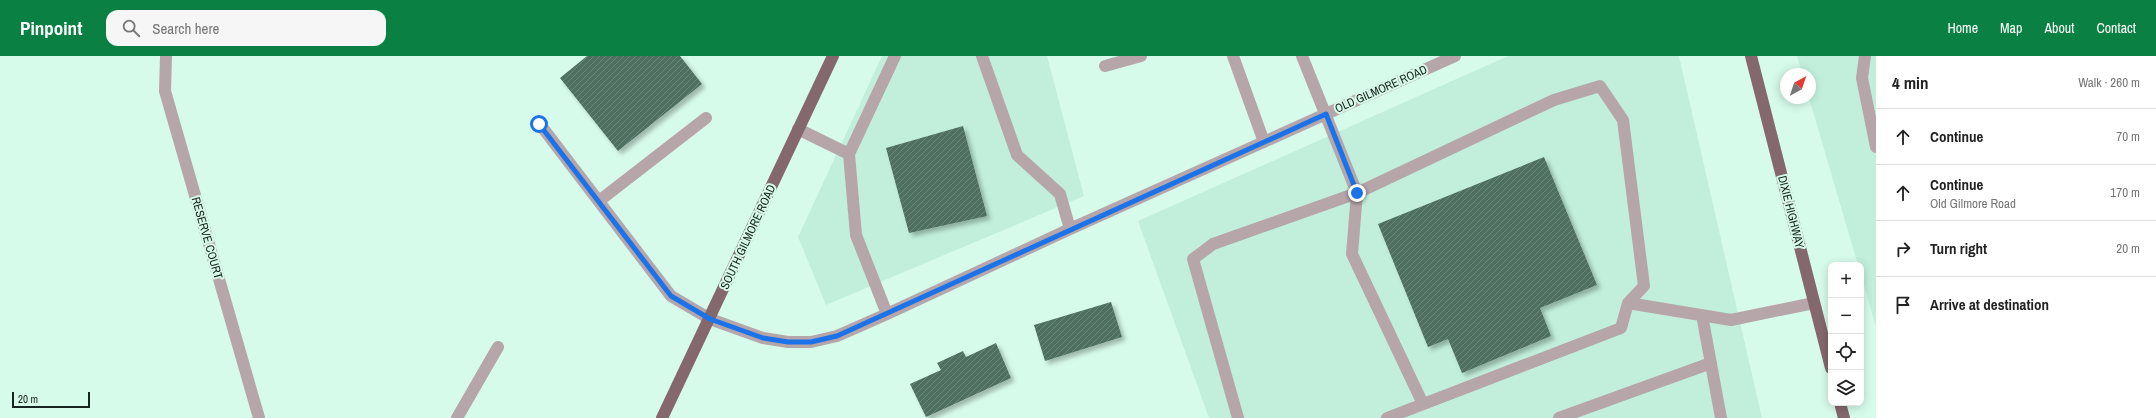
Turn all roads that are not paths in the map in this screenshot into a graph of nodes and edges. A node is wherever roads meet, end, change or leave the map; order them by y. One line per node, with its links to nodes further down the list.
1 (166, 56): 32 (street, RESERVE COURT)
2 (833, 56): 15 (main road, SOUTH GILMORE ROAD)
3 (895, 56): 18 (street)
4 (982, 56): 21 (street)
5 (1142, 56): 11 (street)
6 (1233, 56): 16 (street)
7 (1302, 56): 12 (street)
8 (1455, 56): 12 (street, OLD GILMORE ROAD)
9 (1751, 56): 22 (main road, DIXIE HIGHWAY)
10 (1865, 56): 17 (street)
11 (1105, 66)
12 (1326, 114): 16 (street, OLD GILMORE ROAD); 19 (street)
13 (706, 118): 20 (street)
14 (539, 124): 20 (street, OLD GILMORE ROAD)
15 (798, 129): 18 (street); 26 (main road, SOUTH GILMORE ROAD)
16 (1264, 142): 21 (street, OLD GILMORE ROAD)
17 (1876, 147)
18 (849, 154): 24 (street)
19 (1357, 193): 23 (street); 30 (street); 35 (street)
20 (599, 201): 26 (street, OLD GILMORE ROAD)
21 (1070, 229): 24 (street, OLD GILMORE ROAD)
22 (1814, 302): 25 (street); 28 (main road, DIXIE HIGHWAY)
23 (1628, 303): 25 (street); 30 (street)
24 (887, 314): 26 (street, OLD GILMORE ROAD)
25 (1702, 315): 29 (street)
26 (710, 319): 34 (main road, SOUTH GILMORE ROAD)
27 (498, 347): 33 (street)
28 (1828, 356)
29 (1711, 363): 37 (street); 38 (street)
30 (1423, 404): 36 (street)
31 (1841, 406): 39 (main road)
32 (259, 418)
33 (457, 418)
34 (662, 418)
35 (1238, 418)
36 (1387, 418)
37 (1559, 418)
38 (1721, 418)
39 (1844, 418)

